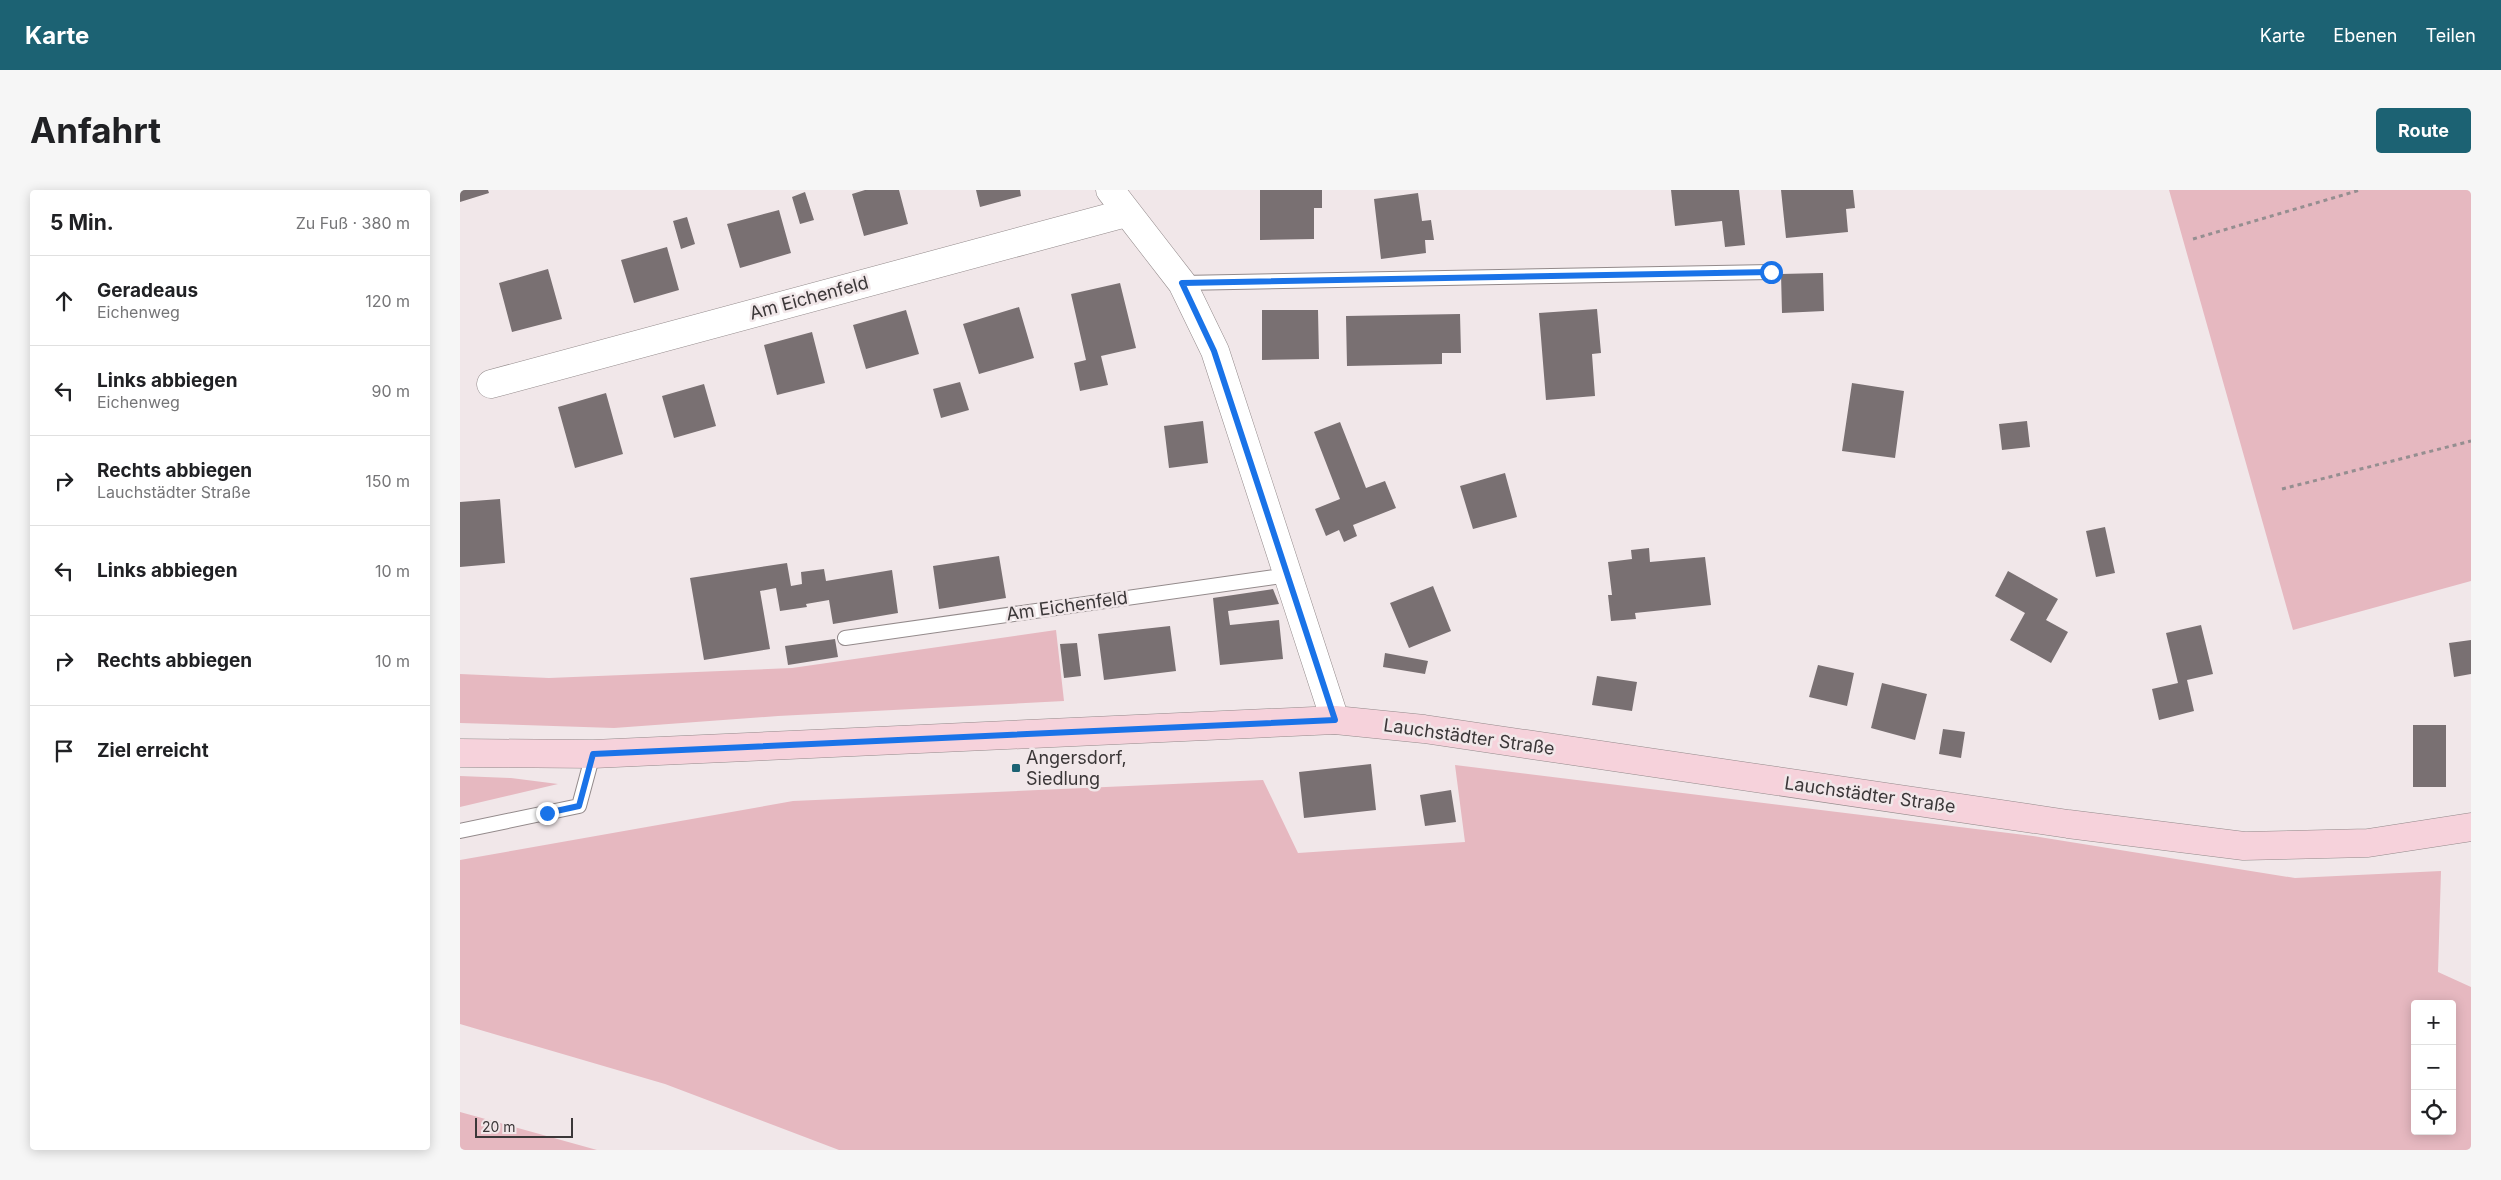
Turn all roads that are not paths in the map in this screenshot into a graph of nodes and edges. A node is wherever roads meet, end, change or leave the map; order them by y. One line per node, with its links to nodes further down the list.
1 (1110, 190): 2 (street)
2 (1126, 213): 4 (street); 5 (street, Am Eichenfeld)
3 (1771, 272): 4 (lane)
4 (1182, 283): 6 (street)
5 (491, 384)
6 (1289, 575): 7 (lane, Am Eichenfeld); 8 (street)
7 (845, 638)
8 (1335, 720): 10 (main road, Lauchstädter Straße); 11 (main road, Lauchstädter Straße)
9 (460, 753): 10 (main road, Lauchstädter Straße)
10 (593, 754): 12 (lane)
11 (2471, 827)
12 (460, 831)

